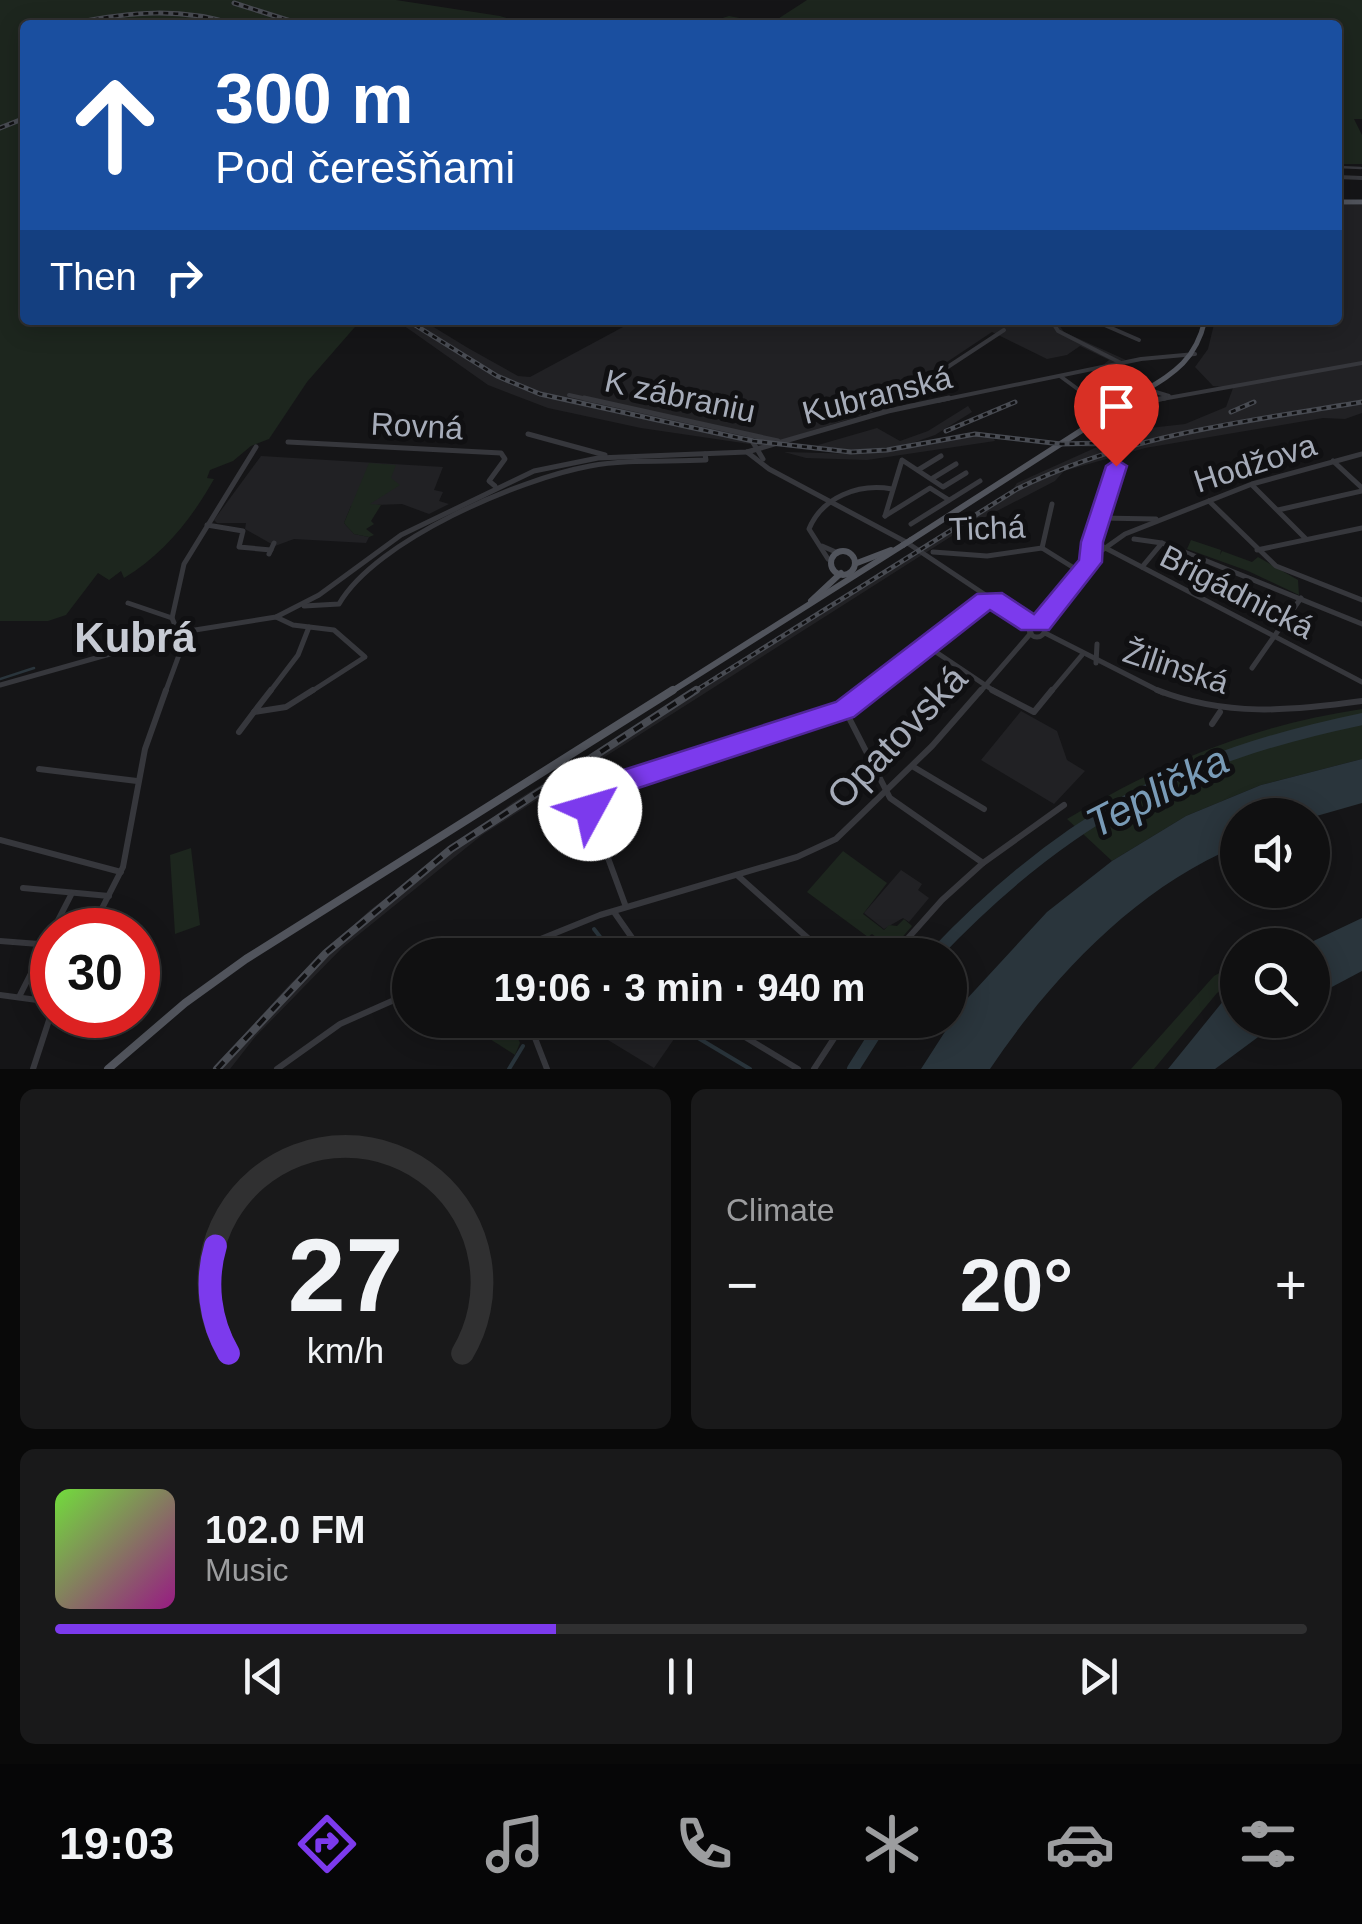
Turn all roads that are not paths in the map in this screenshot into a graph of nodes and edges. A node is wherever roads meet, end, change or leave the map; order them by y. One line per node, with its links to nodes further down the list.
1 (1011, 325): 16 (street)
2 (1046, 325): 6 (street)
3 (1059, 325): 6 (street)
4 (1105, 325): 7 (street)
5 (1204, 325): 8 (main road)
6 (1056, 329): 9 (street)
7 (1140, 340)
8 (1195, 354): 9 (street, Kubranská); 12 (main road)
9 (1121, 363): 11 (street, Kubranská)
10 (1362, 363): 14 (street)
11 (1060, 376): 16 (street, Kubranská); 17 (street)
12 (1149, 390): 14 (street); 15 (main road)
13 (569, 396): 20 (street, K zábraniu)
14 (1172, 397): 15 (street)
15 (1123, 406): 17 (main road)
16 (877, 414): 22 (street, Kubranská)
17 (1110, 414): 18 (street); 66 (main road)
18 (1125, 430)
19 (528, 434): 29 (street)
20 (746, 434): 22 (street, K zábraniu); 25 (street)
21 (288, 441): 43 (street, Rovná)
22 (781, 442): 24 (street, Kubranská)
23 (256, 446): 60 (street)
24 (771, 446): 25 (street, Kubranská); 31 (street)
25 (755, 450): 26 (street, Kubranská); 31 (street)
26 (747, 452): 32 (street, Kubranská); 36 (street)
27 (1362, 454): 33 (street, Hodžova)
28 (941, 456): 37 (street)
29 (608, 457): 32 (street, Kubranská); 35 (street, Kubranská)
30 (1120, 458): 57 (street)
31 (763, 459): 36 (street)
32 (616, 460): 35 (street, Kubranská)
33 (1333, 461): 42 (street, Hodžova); 45 (street)
34 (956, 464): 40 (street)
35 (571, 465): 39 (street, Kubranská)
36 (769, 469): 51 (street)
37 (918, 470): 40 (street); 44 (street)
38 (966, 472): 40 (street)
39 (529, 476): 43 (street, Kubranská); 47 (street, Kubranská)
40 (932, 479)
41 (980, 482): 49 (street)
42 (1252, 484): 50 (street, Hodžova); 54 (street)
43 (495, 486): 46 (street, Kubranská)
44 (892, 489): 48 (street); 51 (street)
45 (1362, 490): 54 (street)
46 (484, 492): 47 (street); 55 (street, Kubranská)
47 (490, 498): 56 (street, Kubranská)
48 (889, 498): 53 (street); 53 (street)
49 (949, 500): 53 (street); 59 (street)
50 (1208, 501): 58 (street, Hodžova); 72 (street)
51 (833, 502): 68 (street); 87 (street)
52 (1052, 504): 69 (street, Tichá)
53 (899, 507)
54 (1278, 510): 64 (street)
55 (444, 512): 56 (street); 62 (street, Kubranská)
56 (450, 518): 62 (street, Kubranská)
57 (1100, 518): 58 (street, Hodžova); 65 (street)
58 (1164, 518): 70 (street, Hodžova)
59 (910, 524)
60 (207, 525): 71 (street); 92 (street)
61 (1362, 528): 64 (street)
62 (403, 537): 77 (street, Kubranská)
63 (1134, 539): 67 (street)
64 (1306, 540): 72 (street)
65 (1092, 542): 70 (street, Brigádnická); 76 (street)
66 (904, 544): 75 (main road); 90 (main road)
67 (1162, 544): 79 (street); 85 (street)
68 (822, 546): 74 (street); 78 (street)
69 (1042, 548): 73 (street, Tichá); 81 (street, Tichá)
70 (1103, 548): 76 (street, Hodžova); 79 (street, Brigádnická)
71 (271, 549)
72 (1256, 550): 86 (street)
73 (934, 552)
74 (838, 553): 75 (main road); 78 (main road)
75 (855, 560): 80 (main road)
76 (1090, 562): 81 (street)
77 (367, 563): 82 (street, Kubranská); 84 (street, Kubranská)
78 (830, 564): 80 (main road); 83 (main road)
79 (1141, 568): 100 (street, Brigádnická)
80 (841, 573): 83 (main road)
81 (1082, 574): 93 (street)
82 (340, 580): 84 (street); 89 (street, Kubranská)
83 (828, 582): 90 (main road)
84 (350, 585): 89 (street, Kubranská)
85 (1301, 598): 95 (street); 100 (street)
86 (1360, 598)
87 (993, 600): 94 (street); 102 (street)
88 (128, 603): 92 (street)
89 (301, 606): 91 (street, Kubranská)
90 (803, 608): 148 (main road)
91 (276, 617): 96 (street); 99 (street, Kubranská)
92 (172, 618): 99 (street)
93 (1040, 623): 94 (street); 98 (street)
94 (1029, 624): 97 (street)
95 (1362, 624)
96 (309, 627): 111 (street); 111 (street)
97 (1031, 633): 98 (street); 108 (street, Opatovská)
98 (1045, 633): 103 (street, Žilinská)
99 (182, 634): 106 (street, Kubranská); 117 (street)
100 (1274, 636): 105 (street); 107 (street, Brigádnická)
101 (1097, 644): 104 (street)
102 (926, 646): 108 (street); 110 (street)
103 (1082, 655): 104 (street, Žilinská); 108 (street)
104 (1096, 663): 109 (street, Žilinská)
105 (1252, 668)
106 (3, 681)
107 (1362, 682)
108 (984, 686): 115 (street, Opatovská)
109 (1362, 701)
110 (845, 710): 118 (street); 130 (street)
111 (254, 712): 114 (street)
112 (1220, 712): 113 (street)
113 (1212, 724)
114 (239, 732)
115 (912, 766): 118 (street, Opatovská); 120 (street)
116 (39, 770): 117 (street)
117 (137, 781): 123 (street)
118 (888, 791): 122 (street); 124 (street, Opatovská)
119 (1064, 805): 122 (street)
120 (984, 809)
121 (0, 840): 123 (street)
122 (983, 864): 135 (street)
123 (121, 872): 127 (street)
124 (736, 876): 130 (street, Opatovská); 134 (street)
125 (23, 888): 126 (street)
126 (72, 893): 127 (street); 128 (street)
127 (109, 896): 129 (street)
128 (64, 908)
129 (103, 908)
130 (626, 908): 131 (street, Opatovská)
131 (614, 912): 132 (street, Opatovská); 133 (street)
132 (544, 938)
133 (632, 938)
134 (807, 938)
135 (909, 938)
136 (0, 940): 137 (street)
137 (30, 942)
138 (30, 979): 140 (street)
139 (0, 995): 140 (street)
140 (20, 997): 141 (street)
141 (30, 999)
142 (392, 1001): 149 (street)
143 (43, 1038): 147 (street)
144 (535, 1038): 150 (street)
145 (747, 1038): 151 (street)
146 (834, 1038): 152 (street)
147 (33, 1069)
148 (108, 1069)
149 (277, 1069)
150 (547, 1069)
151 (798, 1069)
152 (814, 1069)

